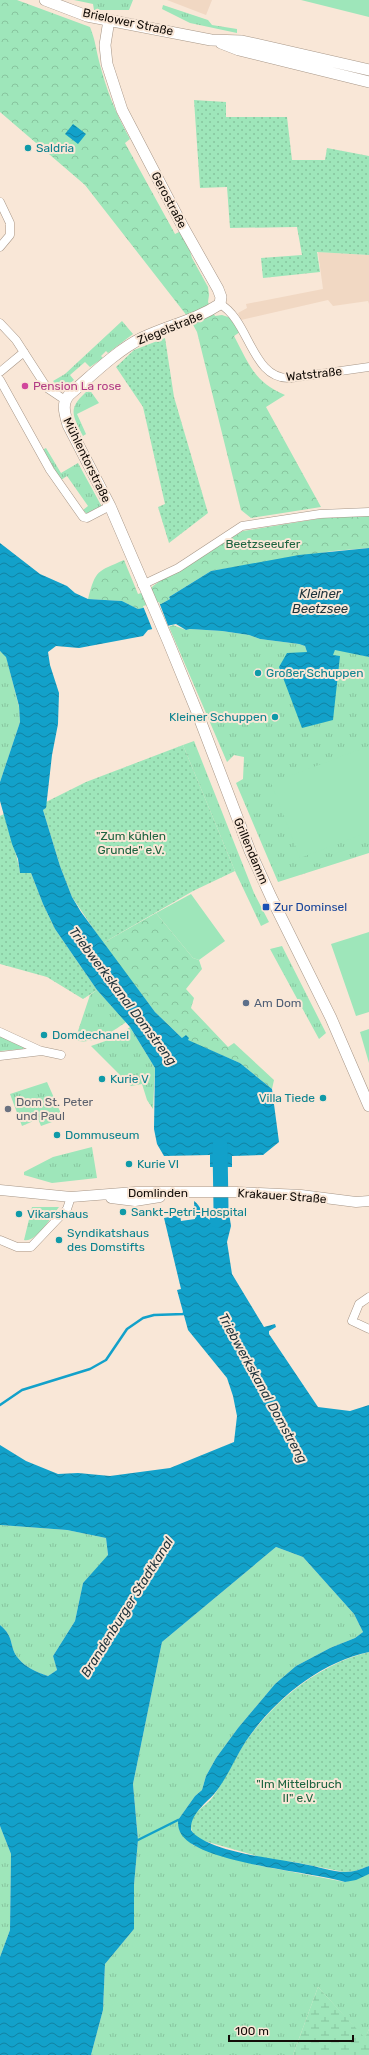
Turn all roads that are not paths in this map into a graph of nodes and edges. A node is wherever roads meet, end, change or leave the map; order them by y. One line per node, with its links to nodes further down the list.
1 (45, 0): 2 (main road, Brielower Straße)
2 (109, 20): 3 (main road, Brielower Straße); 8 (main road, Gerostraße)
3 (211, 40): 4 (main road, Brielower Straße); 5 (main road, Brielower Straße)
4 (369, 70)
5 (369, 82)
6 (0, 202): 7 (street)
7 (0, 247)
8 (220, 304): 11 (street, Watstraße); 14 (main road, Ziegelstraße)
9 (0, 323): 10 (street, Mühlentorstraße)
10 (24, 352): 12 (street); 14 (street, Mühlentorstraße)
11 (369, 367)
12 (0, 372)
13 (0, 380): 15 (street)
14 (65, 400): 15 (main road, Mühlentorstraße)
15 (110, 506): 17 (main road, Mühlentorstraße)
16 (369, 512): 17 (street)
17 (144, 588): 22 (main road, Grillendamm)
18 (0, 1032): 19 (street)
19 (42, 1051): 20 (street); 21 (street)
20 (62, 1055)
21 (0, 1056)
22 (369, 1106)
23 (0, 1190): 25 (street, Domlinden)
24 (194, 1192): 25 (street, Domlinden); 26 (street, Krakauer Straße)
25 (71, 1197): 27 (street)
26 (369, 1201)
27 (0, 1240)
28 (369, 1297): 29 (street)
29 (369, 1329)

